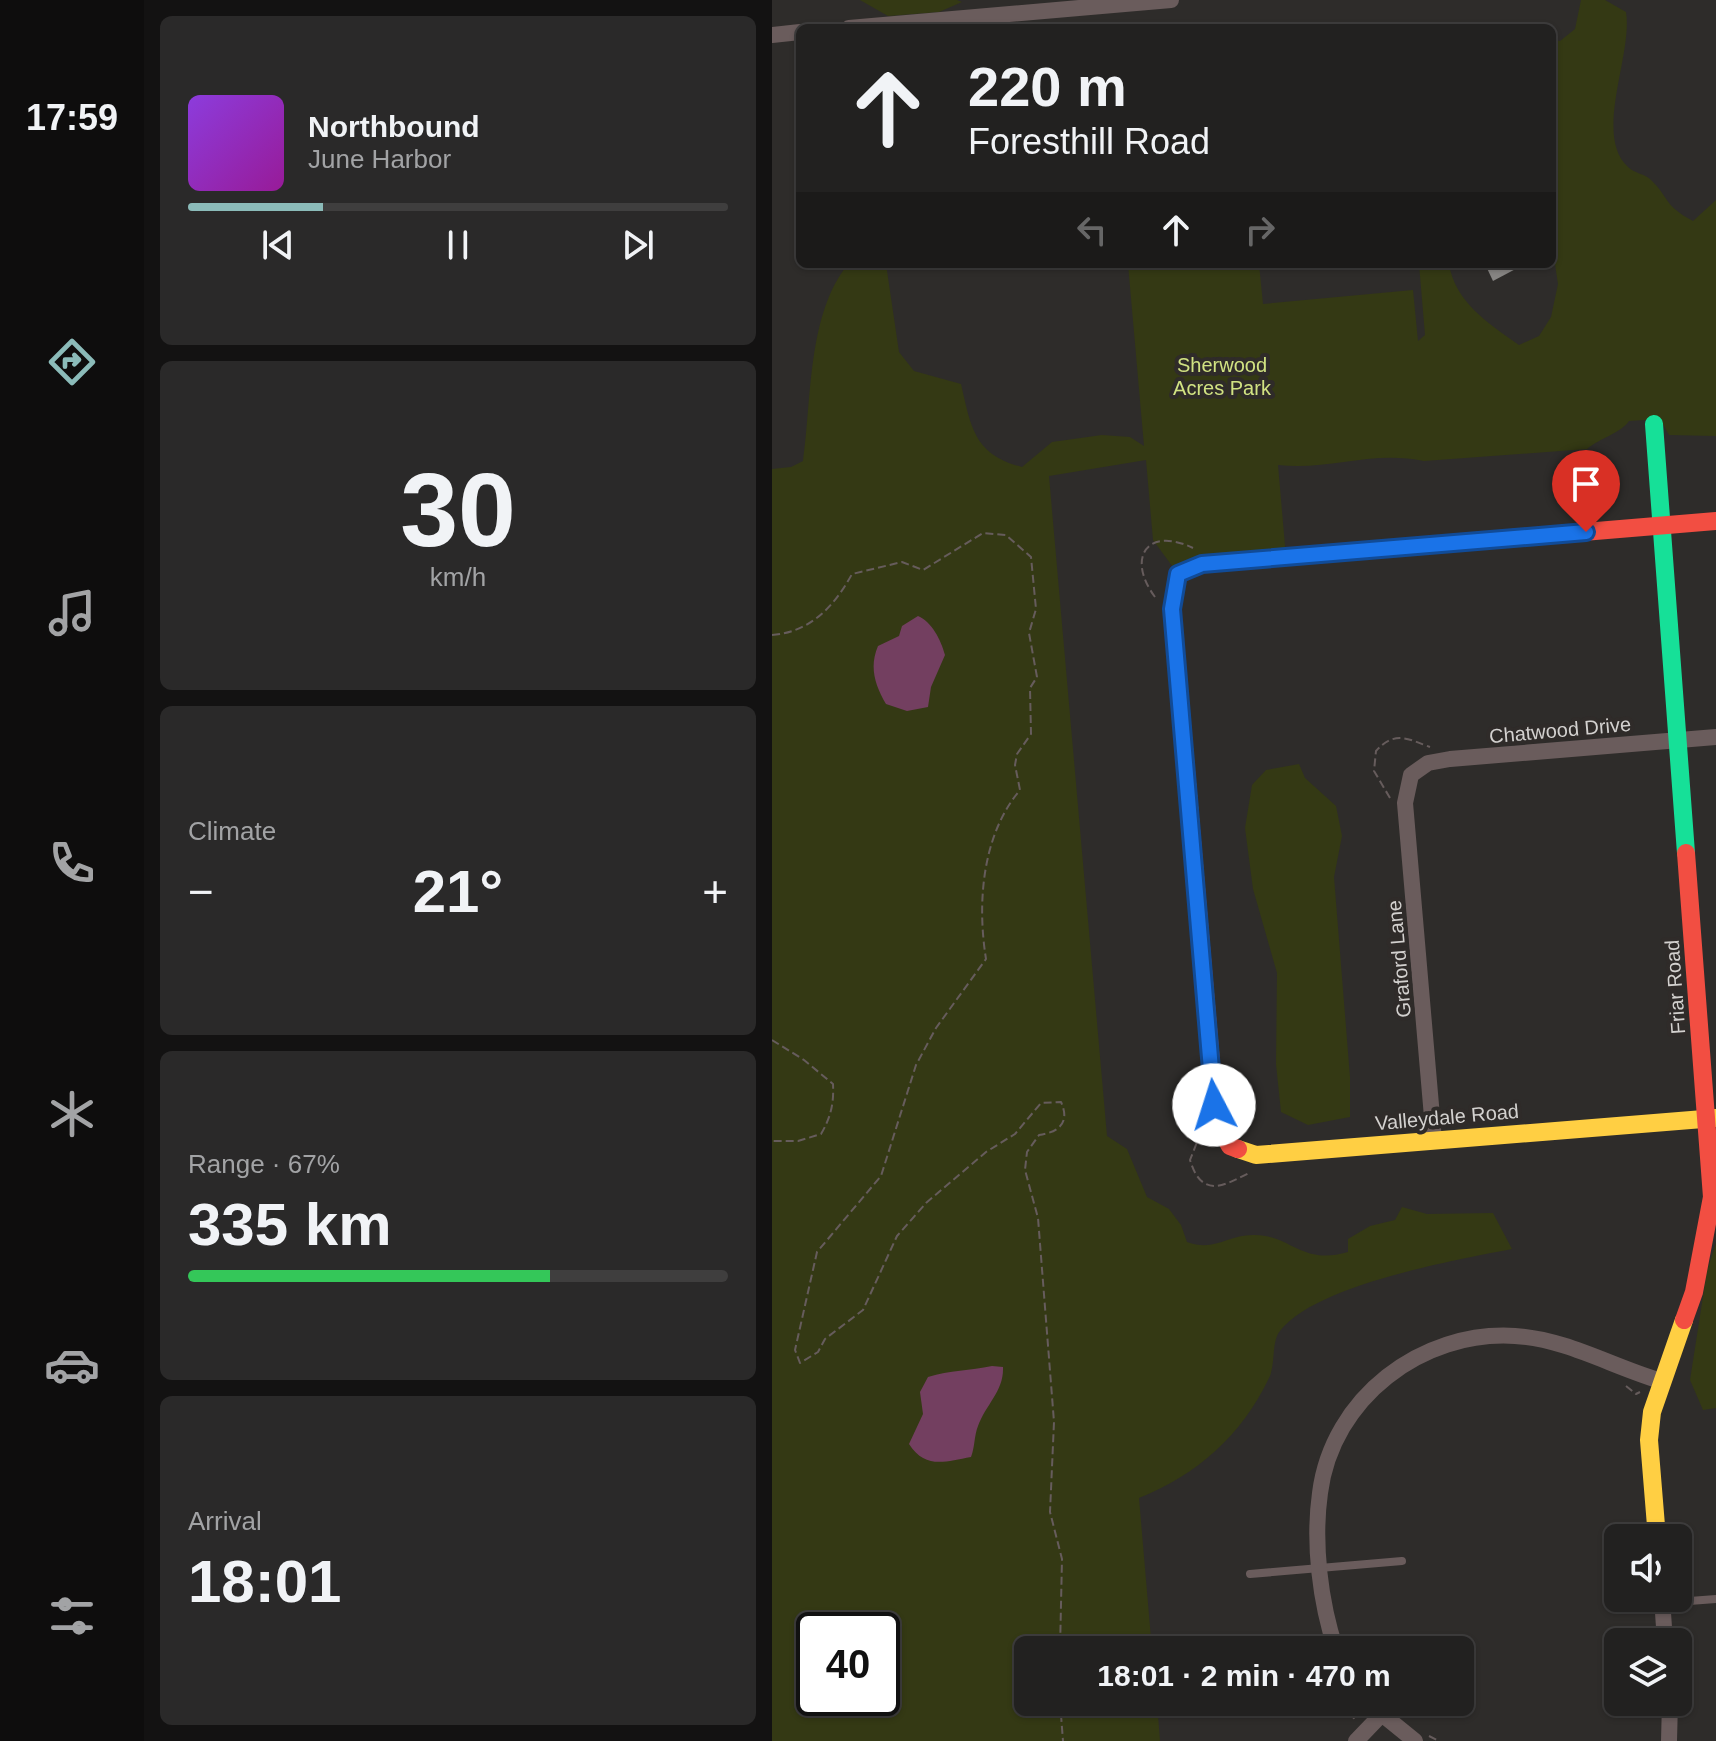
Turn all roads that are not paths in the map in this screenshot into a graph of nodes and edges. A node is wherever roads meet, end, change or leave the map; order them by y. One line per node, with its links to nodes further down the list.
1 (1171, 0): 2 (street)
2 (1120, 2): 3 (street)
3 (891, 24)
4 (796, 32): 5 (street)
5 (772, 35)
6 (1654, 424): 8 (street, Friar Road)
7 (1716, 521): 8 (street, Valleydale Road)
8 (1662, 525): 10 (street, Friar Road); 13 (street, Valleydale Road)
9 (1716, 737): 10 (street, Chatwood Drive)
10 (1678, 740): 11 (street, Chatwood Drive); 12 (street, Friar Road)
11 (1411, 775): 13 (street, Graford Lane)
12 (1712, 1118): 13 (street, Valleydale Road); 14 (street, Friar Road)
13 (1434, 1140)
14 (1661, 1381): 15 (street, Friar Road); 17 (street)
15 (1656, 1524)
16 (1402, 1561): 17 (lane)
17 (1320, 1568): 18 (lane); 21 (street)
18 (1250, 1574)
19 (1716, 1599): 20 (lane)
20 (1692, 1600)
21 (1332, 1636)
22 (1380, 1716): 24 (street); 25 (street)
23 (1670, 1716): 26 (street)
24 (1356, 1741)
25 (1415, 1741)
26 (1669, 1741)

